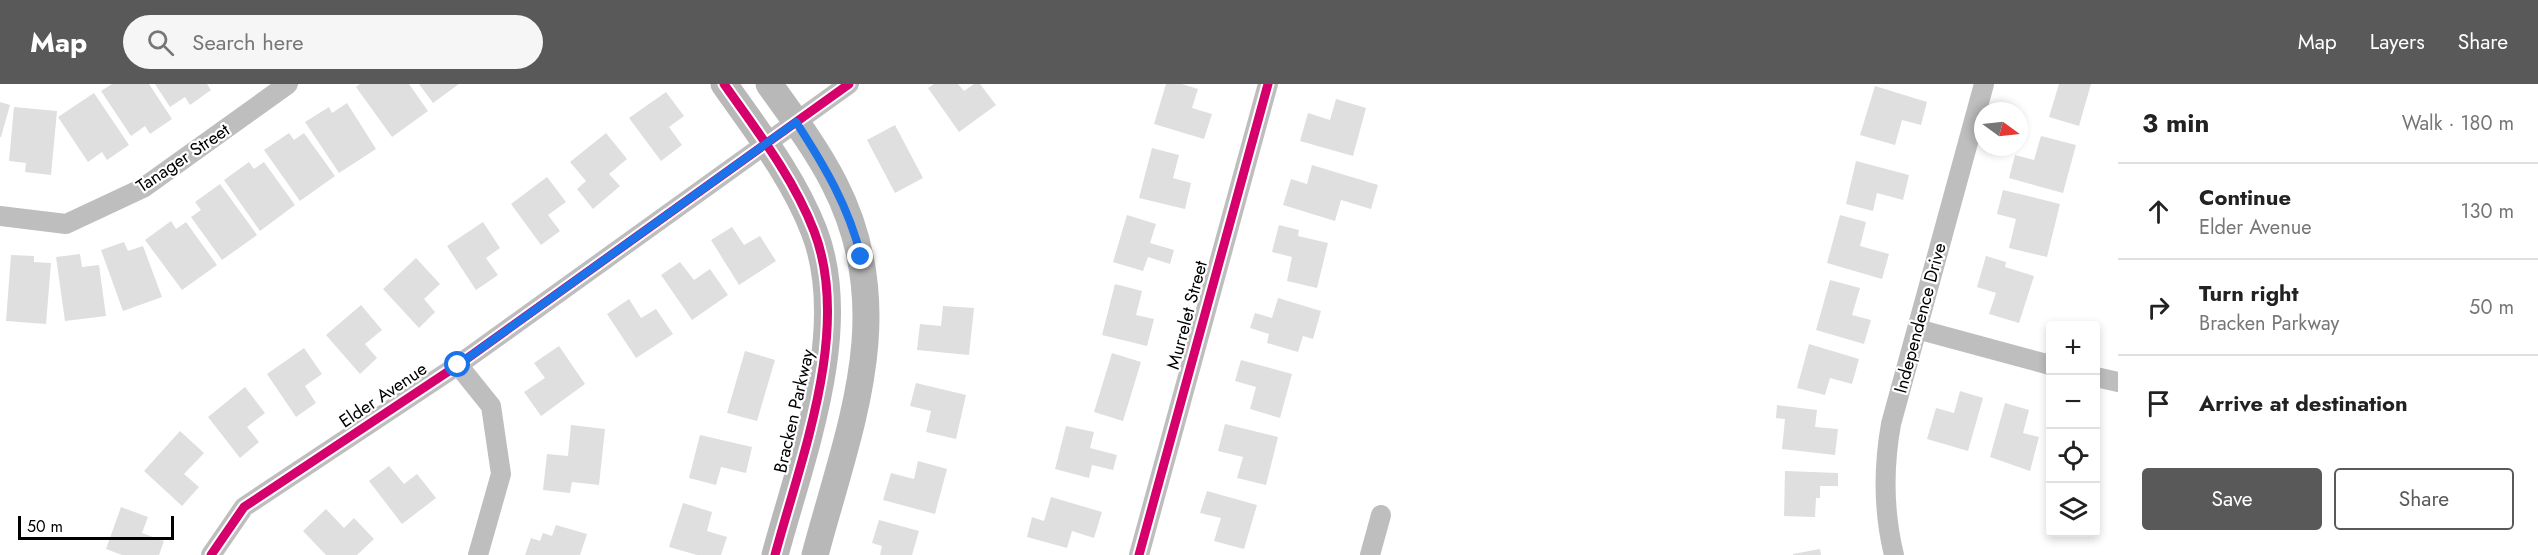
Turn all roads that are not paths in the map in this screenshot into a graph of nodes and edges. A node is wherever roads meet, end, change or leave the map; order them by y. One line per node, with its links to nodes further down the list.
1 (288, 84): 9 (street, Tanager Street)
2 (724, 84): 8 (street, Bracken Parkway)
3 (769, 84): 7 (street)
4 (849, 84): 7 (street, Elder Avenue)
5 (1268, 84): 20 (street, Murrelet Street)
6 (1984, 84): 10 (street, Independence Drive)
7 (796, 122): 8 (street, Elder Avenue); 19 (street)
8 (765, 142): 12 (street, Elder Avenue); 18 (street, Bracken Parkway)
9 (0, 216)
10 (1917, 329): 11 (street); 22 (street, Independence Drive)
11 (2046, 363)
12 (458, 365): 16 (street, Elder Avenue); 17 (street)
13 (2100, 377): 14 (street)
14 (2118, 382)
15 (1382, 515): 21 (street)
16 (211, 555)
17 (478, 555)
18 (775, 555)
19 (814, 555)
20 (1138, 555)
21 (1370, 555)
22 (1894, 555)

